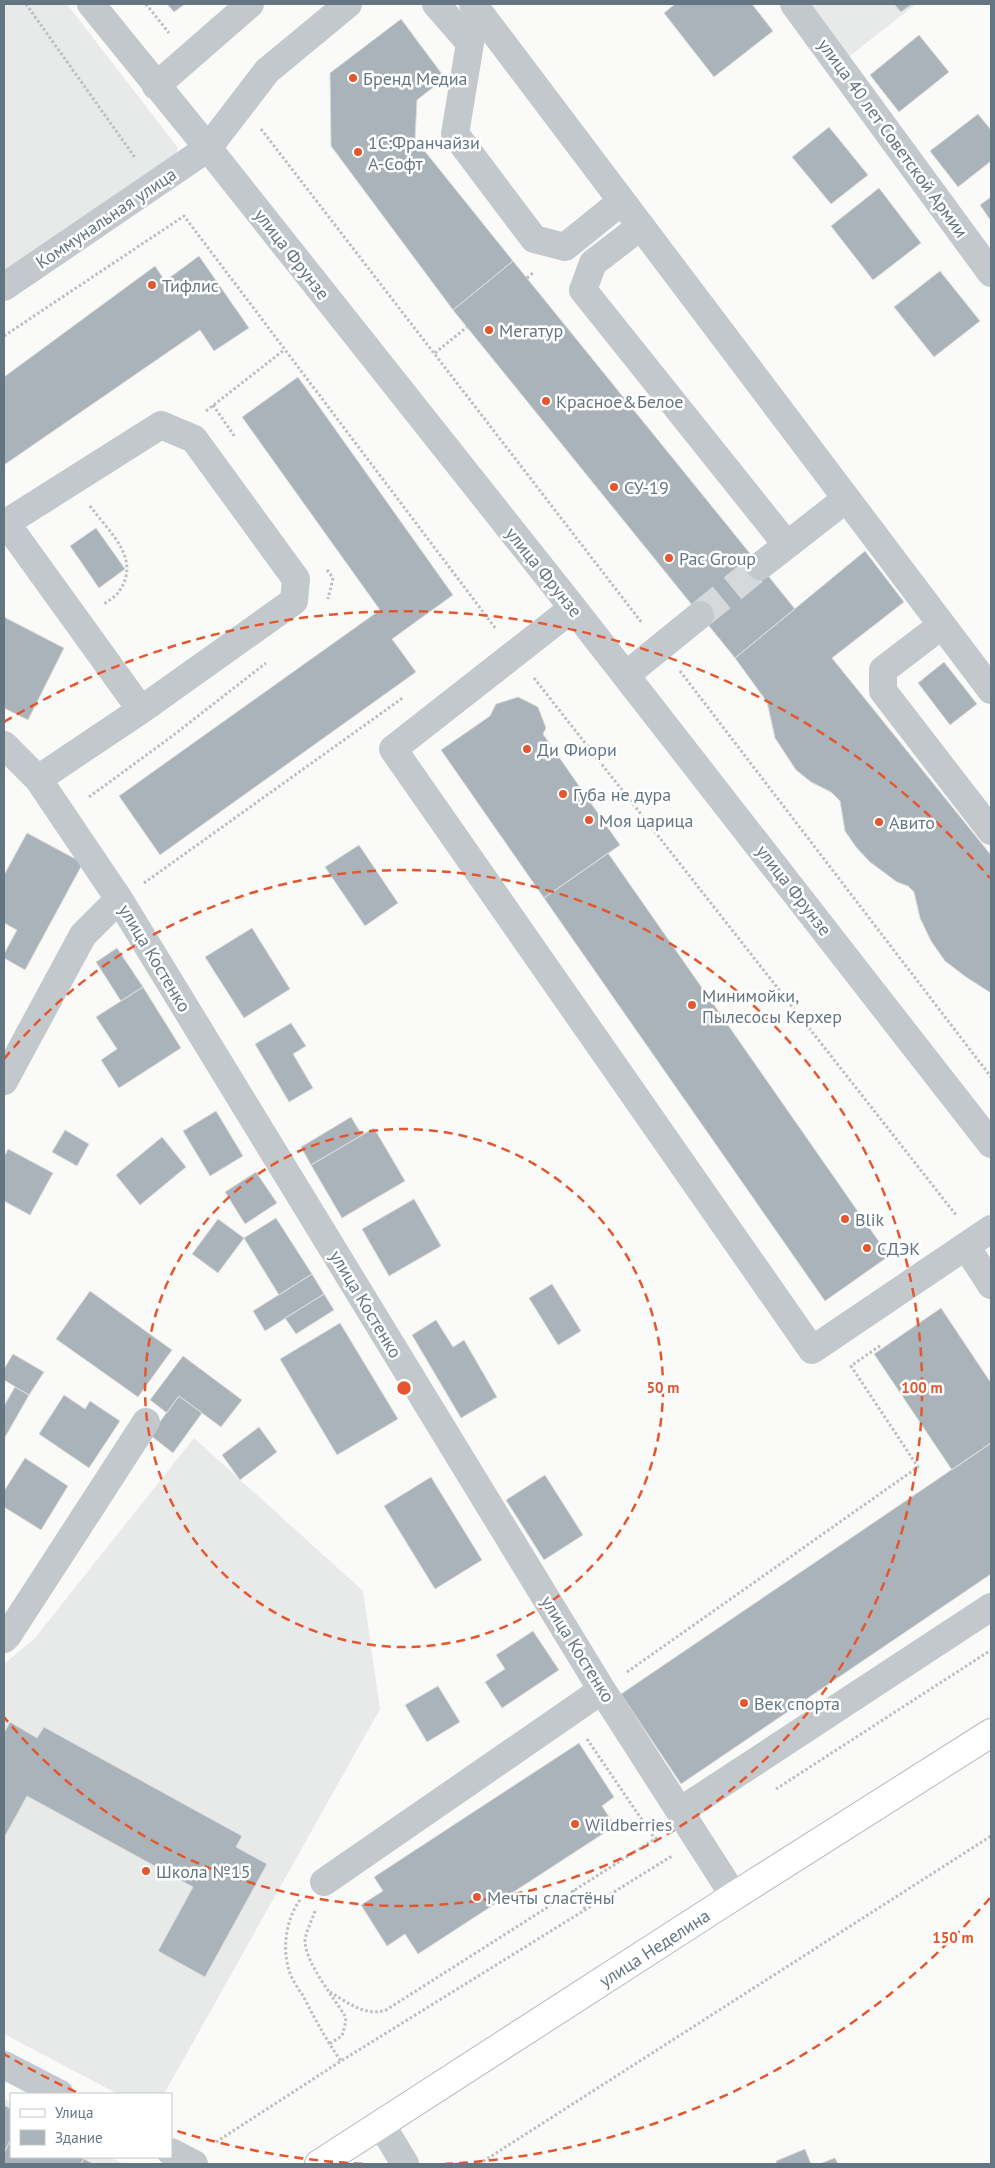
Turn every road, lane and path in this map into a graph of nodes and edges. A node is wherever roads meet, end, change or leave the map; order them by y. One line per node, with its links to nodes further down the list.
1 (26, 4): 13 (path)
2 (91, 4): 10 (street, улица Фрунзе)
3 (146, 4): 9 (path)
4 (250, 4): 9 (street)
5 (348, 4): 11 (street, Коммунальная улица)
6 (436, 4): 14 (street)
7 (473, 4): 14 (street)
8 (794, 4): 16 (street, улица 40 лет Советской Армии)
9 (188, 57): 10 (street)
10 (156, 86): 12 (street, улица Фрунзе)
11 (241, 105): 12 (street, Коммунальная улица); 20 (path)
12 (208, 148): 17 (street, Коммунальная улица); 27 (street, улица Фрунзе)
13 (141, 165)
14 (622, 200): 15 (street)
15 (641, 226): 23 (street); 25 (street)
16 (991, 272)
17 (4, 286)
18 (467, 327): 20 (path)
19 (284, 350): 21 (path)
20 (435, 353): 31 (path)
21 (177, 432): 22 (street); 35 (street)
22 (72, 481): 24 (street); 29 (path)
23 (846, 499): 25 (street); 30 (street)
24 (5, 524): 29 (street)
25 (787, 544): 26 (street)
26 (760, 566)
27 (573, 608): 32 (street, улица Фрунзе); 46 (street)
28 (700, 615): 31 (street)
29 (79, 624): 35 (street)
30 (942, 626): 33 (street); 40 (street)
31 (661, 646): 32 (street); 42 (path)
32 (626, 675): 44 (street, улица Фрунзе)
33 (991, 690)
34 (409, 693): 41 (path)
35 (141, 710): 38 (street)
36 (171, 737): 39 (path)
37 (4, 746): 38 (street, улица Костенко)
38 (38, 779): 39 (street, улица Костенко)
39 (63, 816): 41 (street, улица Костенко)
40 (991, 830)
41 (119, 899): 43 (street); 53 (street, улица Костенко)
42 (991, 1077)
43 (4, 1081)
44 (988, 1134)
45 (991, 1229): 46 (street)
46 (966, 1246): 47 (street)
47 (991, 1285)
48 (851, 1366): 53 (path)
49 (146, 1422): 51 (street)
50 (991, 1607): 57 (street)
51 (4, 1639)
52 (991, 1650): 56 (path)
53 (602, 1690): 54 (street); 57 (street, улица Костенко)
54 (568, 1712): 59 (path); 60 (street)
55 (991, 1733): 62 (main road, улица Неделина)
56 (774, 1791)
57 (687, 1823): 59 (path); 62 (street, улица Костенко); 63 (path)
58 (991, 1836): 74 (path)
59 (655, 1839): 61 (path)
60 (324, 1882): 65 (path)
61 (573, 1890): 63 (path); 65 (path)
62 (734, 1896): 70 (main road, улица Неделина)
63 (585, 1909): 67 (path)
64 (287, 1936): 66 (path)
65 (330, 1992): 66 (path)
66 (329, 2044): 67 (path)
67 (341, 2061): 71 (path)
68 (4, 2065): 69 (street)
69 (58, 2093)
70 (381, 2124): 72 (main road, улица Неделина); 73 (street)
71 (184, 2159)
72 (319, 2164)
73 (405, 2164)
74 (479, 2164)

